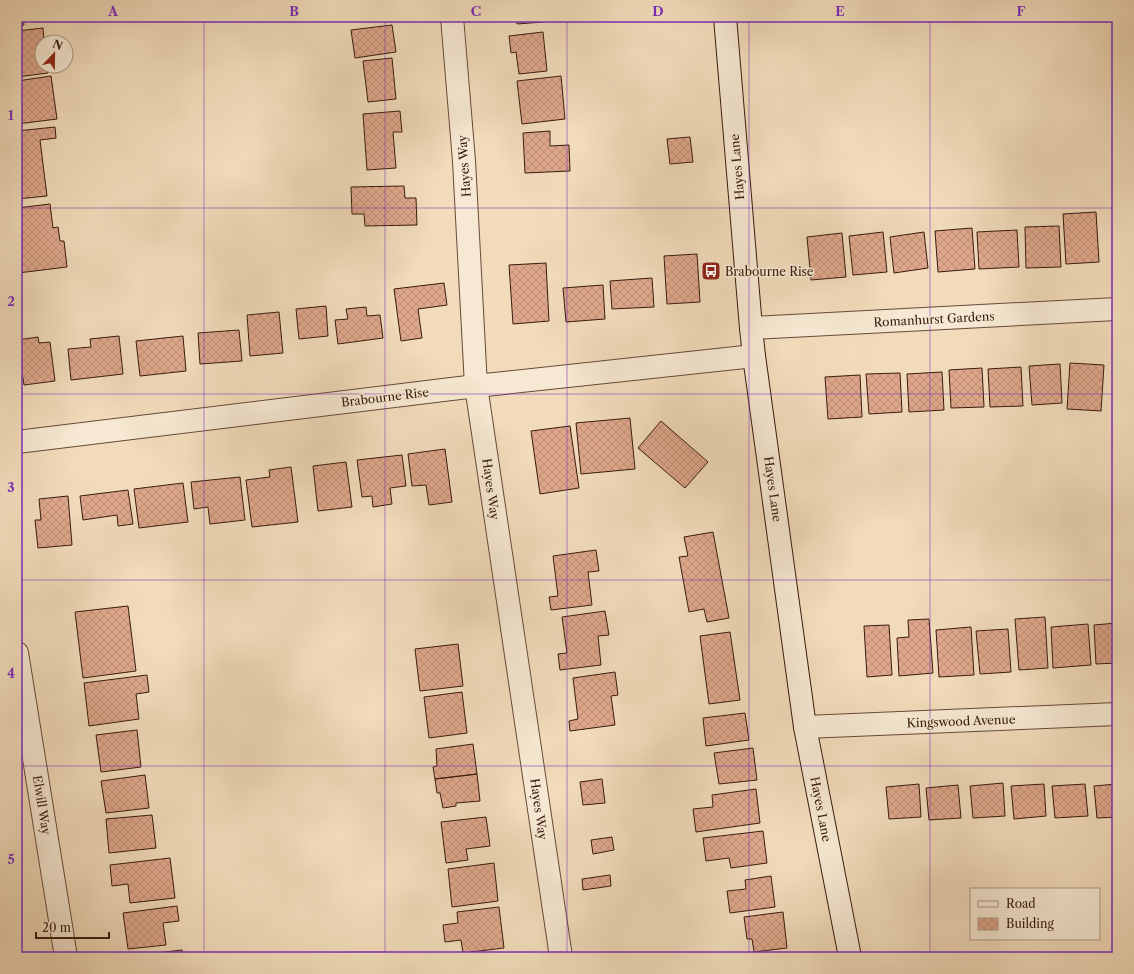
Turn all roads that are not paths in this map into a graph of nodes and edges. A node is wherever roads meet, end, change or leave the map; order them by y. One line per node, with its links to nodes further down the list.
1 (452, 17): 6 (street, Hayes Way)
2 (725, 17): 4 (street, Hayes Lane)
3 (1117, 309): 4 (street, Romanhurst Gardens)
4 (751, 328): 5 (street, Hayes Lane)
5 (754, 356): 6 (street, Brabourne Rise); 10 (street, Hayes Lane)
6 (476, 386): 7 (street, Brabourne Rise); 12 (street, Hayes Way)
7 (17, 442)
8 (17, 654): 11 (street, Elwill Way)
9 (1117, 714): 10 (street, Kingswood Avenue)
10 (805, 727): 13 (street, Hayes Lane)
11 (66, 957)
12 (561, 957)
13 (850, 957)

